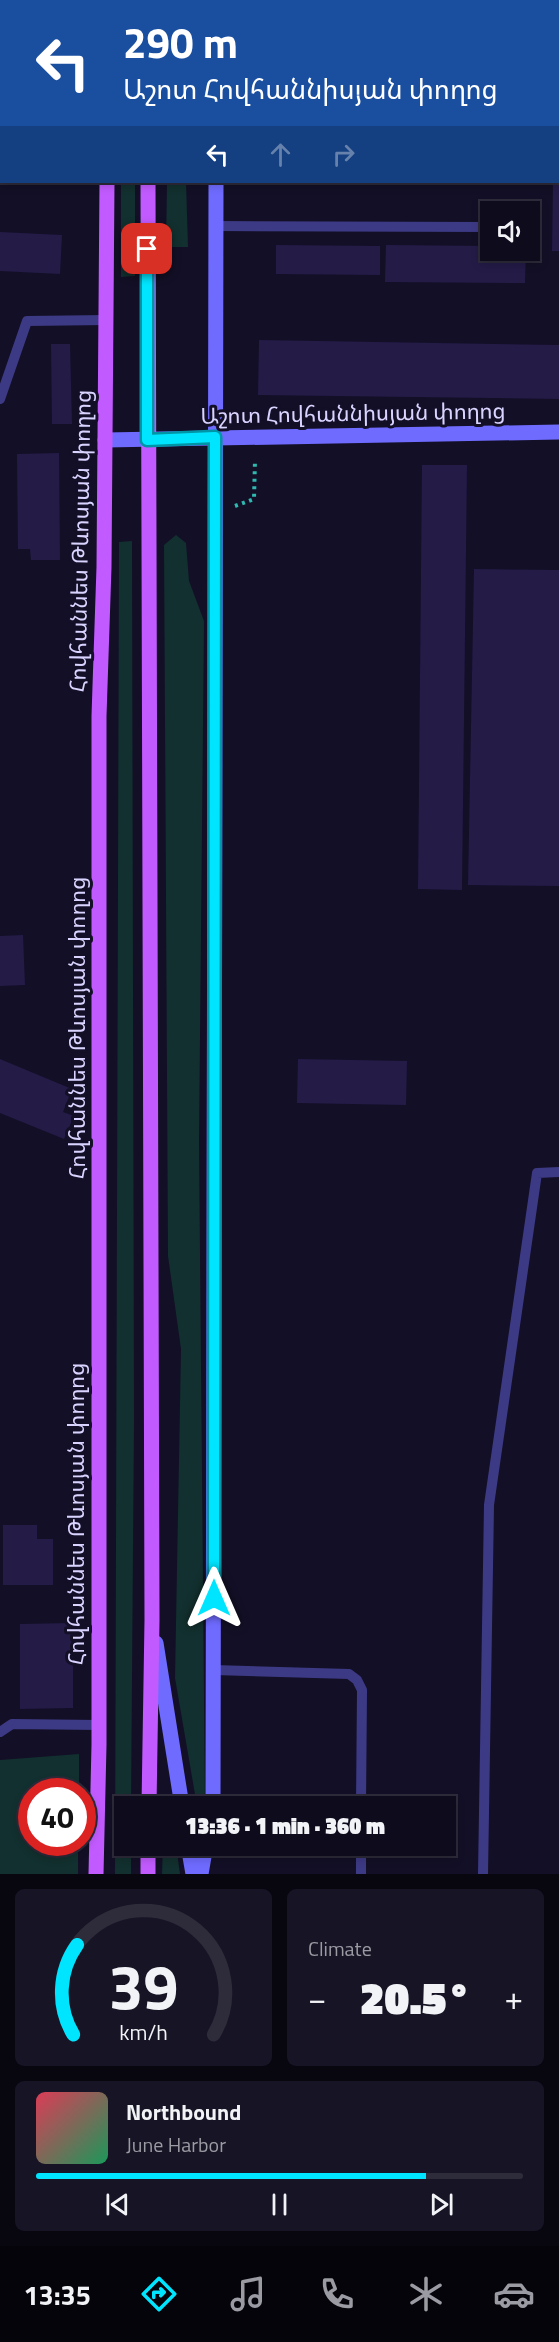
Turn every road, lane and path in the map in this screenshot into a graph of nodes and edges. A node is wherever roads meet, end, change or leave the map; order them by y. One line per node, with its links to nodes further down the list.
1 (106, 183): 6 (main road, Հովհաննես Թևոսյան փողոց)
2 (148, 183): 11 (main road)
3 (216, 183): 4 (street)
4 (216, 226): 5 (lane); 9 (street)
5 (480, 227)
6 (106, 320): 7 (lane); 10 (main road, Հովհաննես Թևոսյան փողոց)
7 (0, 399)
8 (559, 432): 9 (street, Աշոտ Հովհաննիսյան փողոց)
9 (215, 437): 11 (street, Աշոտ Հովհաննիսյան փողոց); 16 (street)
10 (105, 440): 11 (street, Աշոտ Հովհաննիսյան փողոց); 18 (main road, Հովհաննես Թևոսյան փողոց)
11 (147, 440): 15 (main road)
12 (255, 460): 13 (path)
13 (230, 508)
14 (559, 1172): 33 (lane)
15 (152, 1620): 20 (main road); 21 (street)
16 (214, 1670): 22 (street); 23 (lane)
17 (6, 1724): 18 (lane); 19 (lane)
18 (99, 1725): 28 (main road, Հովհաննես Թևոսյան փողոց)
19 (0, 1732)
20 (149, 1796)
21 (180, 1796)
22 (213, 1796)
23 (361, 1796)
24 (148, 1856): 29 (main road)
25 (190, 1856): 30 (street)
26 (204, 1856): 31 (street)
27 (361, 1856): 32 (lane)
28 (96, 1874)
29 (148, 1874)
30 (192, 1874)
31 (201, 1874)
32 (361, 1874)
33 (483, 1874)

